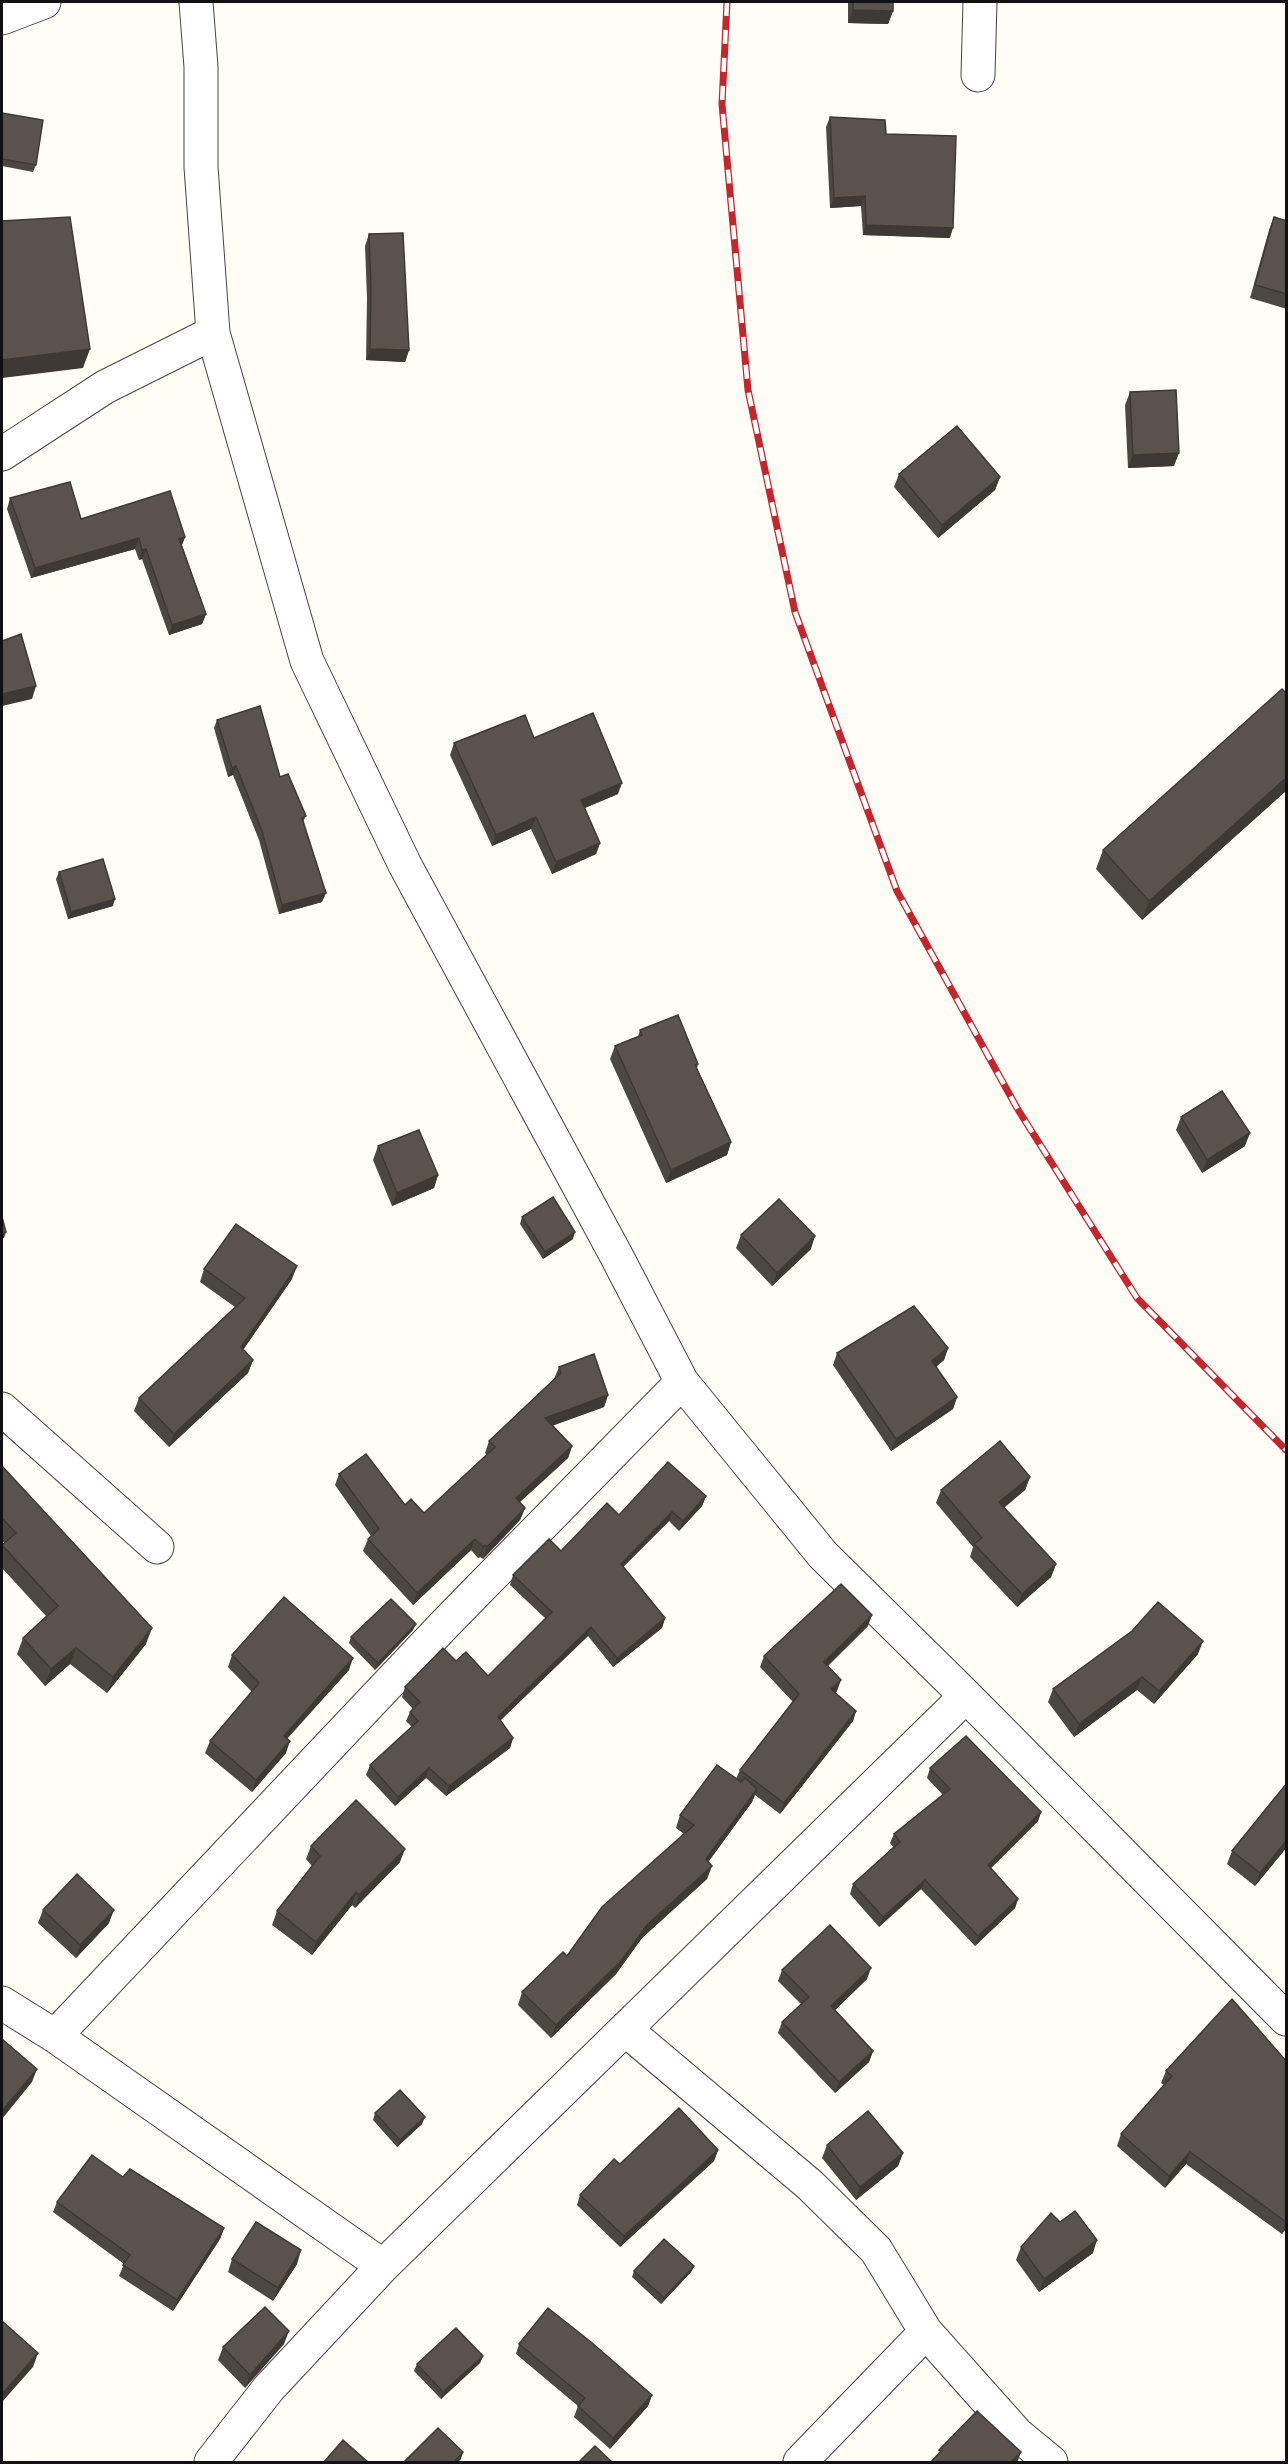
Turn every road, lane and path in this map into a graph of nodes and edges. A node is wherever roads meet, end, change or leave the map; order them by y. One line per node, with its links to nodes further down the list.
1 (44, 2): 4 (street)
2 (196, 2): 6 (street)
3 (980, 2): 5 (street)
4 (2, 18)
5 (978, 75)
6 (213, 333): 7 (street); 8 (street)
7 (2, 454)
8 (682, 1382): 11 (street); 15 (street)
9 (2, 1408): 10 (street)
10 (157, 1547)
11 (966, 1696): 13 (street); 14 (street)
12 (2, 2003): 15 (street)
13 (1287, 2019)
14 (626, 2030): 16 (street); 17 (street)
15 (55, 2036): 16 (street)
16 (383, 2266): 18 (street)
17 (926, 2332): 19 (street); 20 (street)
18 (211, 2463)
19 (800, 2463)
20 (1051, 2463)

